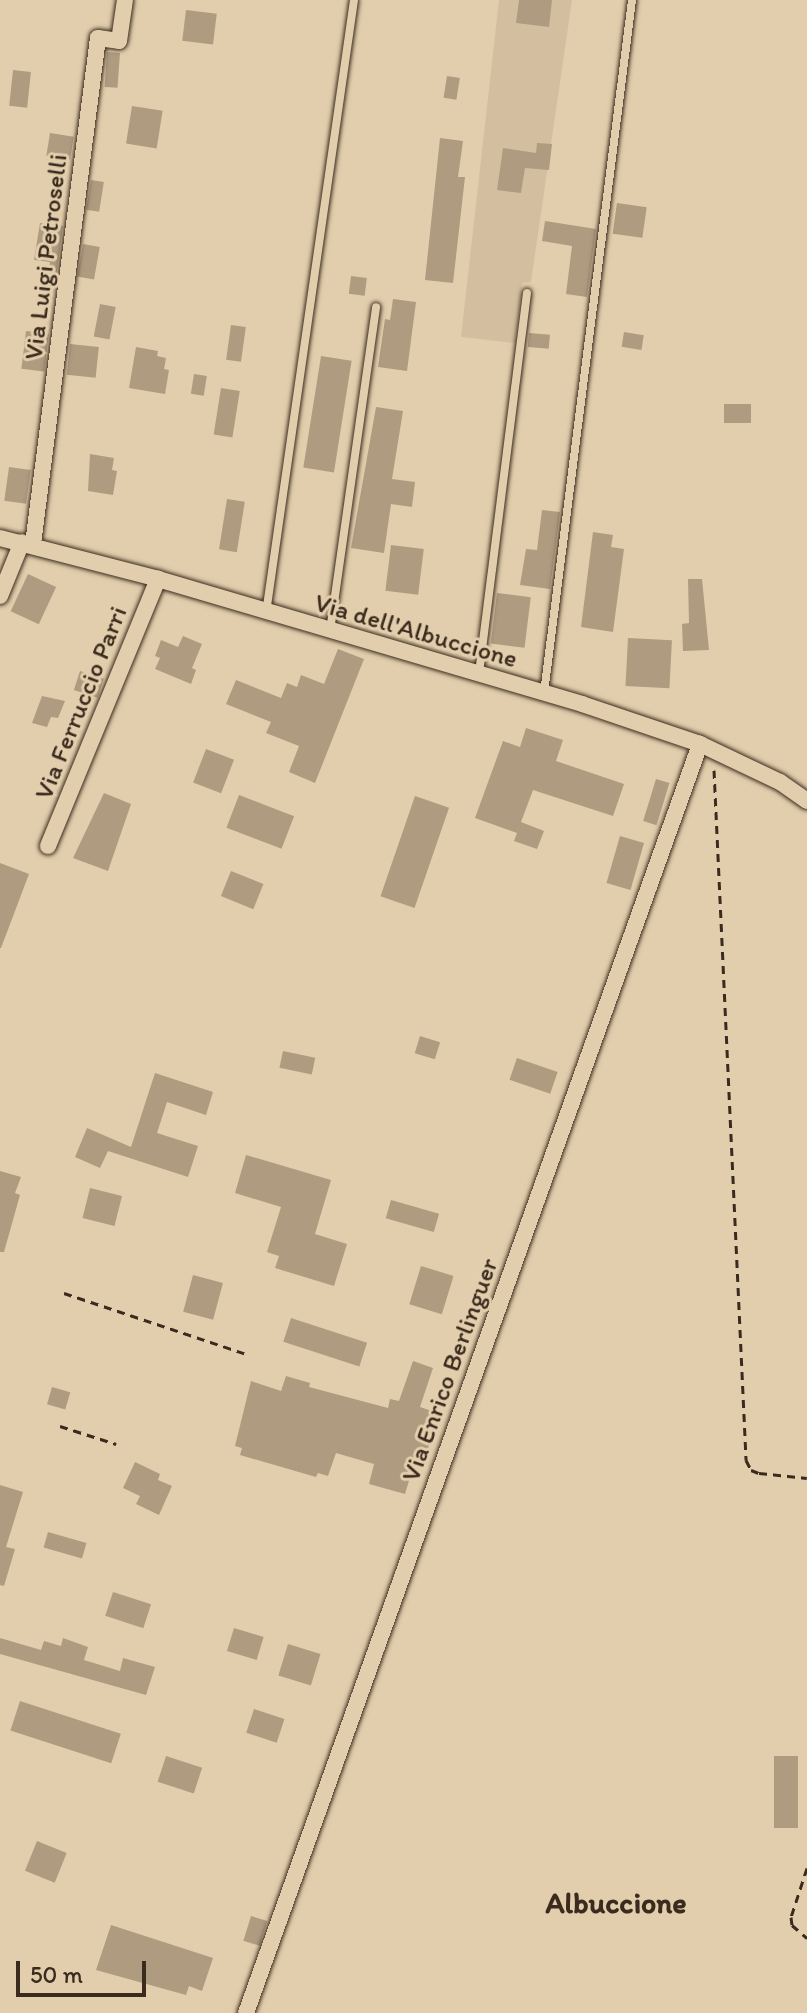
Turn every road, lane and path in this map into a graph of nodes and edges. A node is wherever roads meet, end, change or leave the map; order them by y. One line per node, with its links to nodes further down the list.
1 (125, 0): 7 (street, Via Luigi Petroselli)
2 (354, 0): 10 (lane)
3 (632, 0): 13 (lane)
4 (527, 293): 12 (lane)
5 (376, 307): 11 (lane)
6 (0, 538): 7 (street, Via dell'Albuccione)
7 (28, 543): 8 (street, Via dell'Albuccione); 9 (street)
8 (158, 579): 10 (street, Via dell'Albuccione); 16 (street, Via Ferruccio Parri)
9 (0, 596)
10 (266, 614): 11 (street, Via dell'Albuccione)
11 (330, 631): 12 (street, Via dell'Albuccione)
12 (479, 673): 13 (street, Via dell'Albuccione)
13 (544, 693): 14 (street, Via dell'Albuccione)
14 (706, 748): 15 (street, Via dell'Albuccione); 21 (path); 24 (street, Via Enrico Berlinguer)
15 (807, 801)
16 (48, 846)
17 (64, 1293): 18 (path)
18 (249, 1355)
19 (60, 1426): 20 (path)
20 (116, 1444)
21 (807, 1478)
22 (807, 1868): 23 (path)
23 (807, 1938)
24 (246, 2013)

